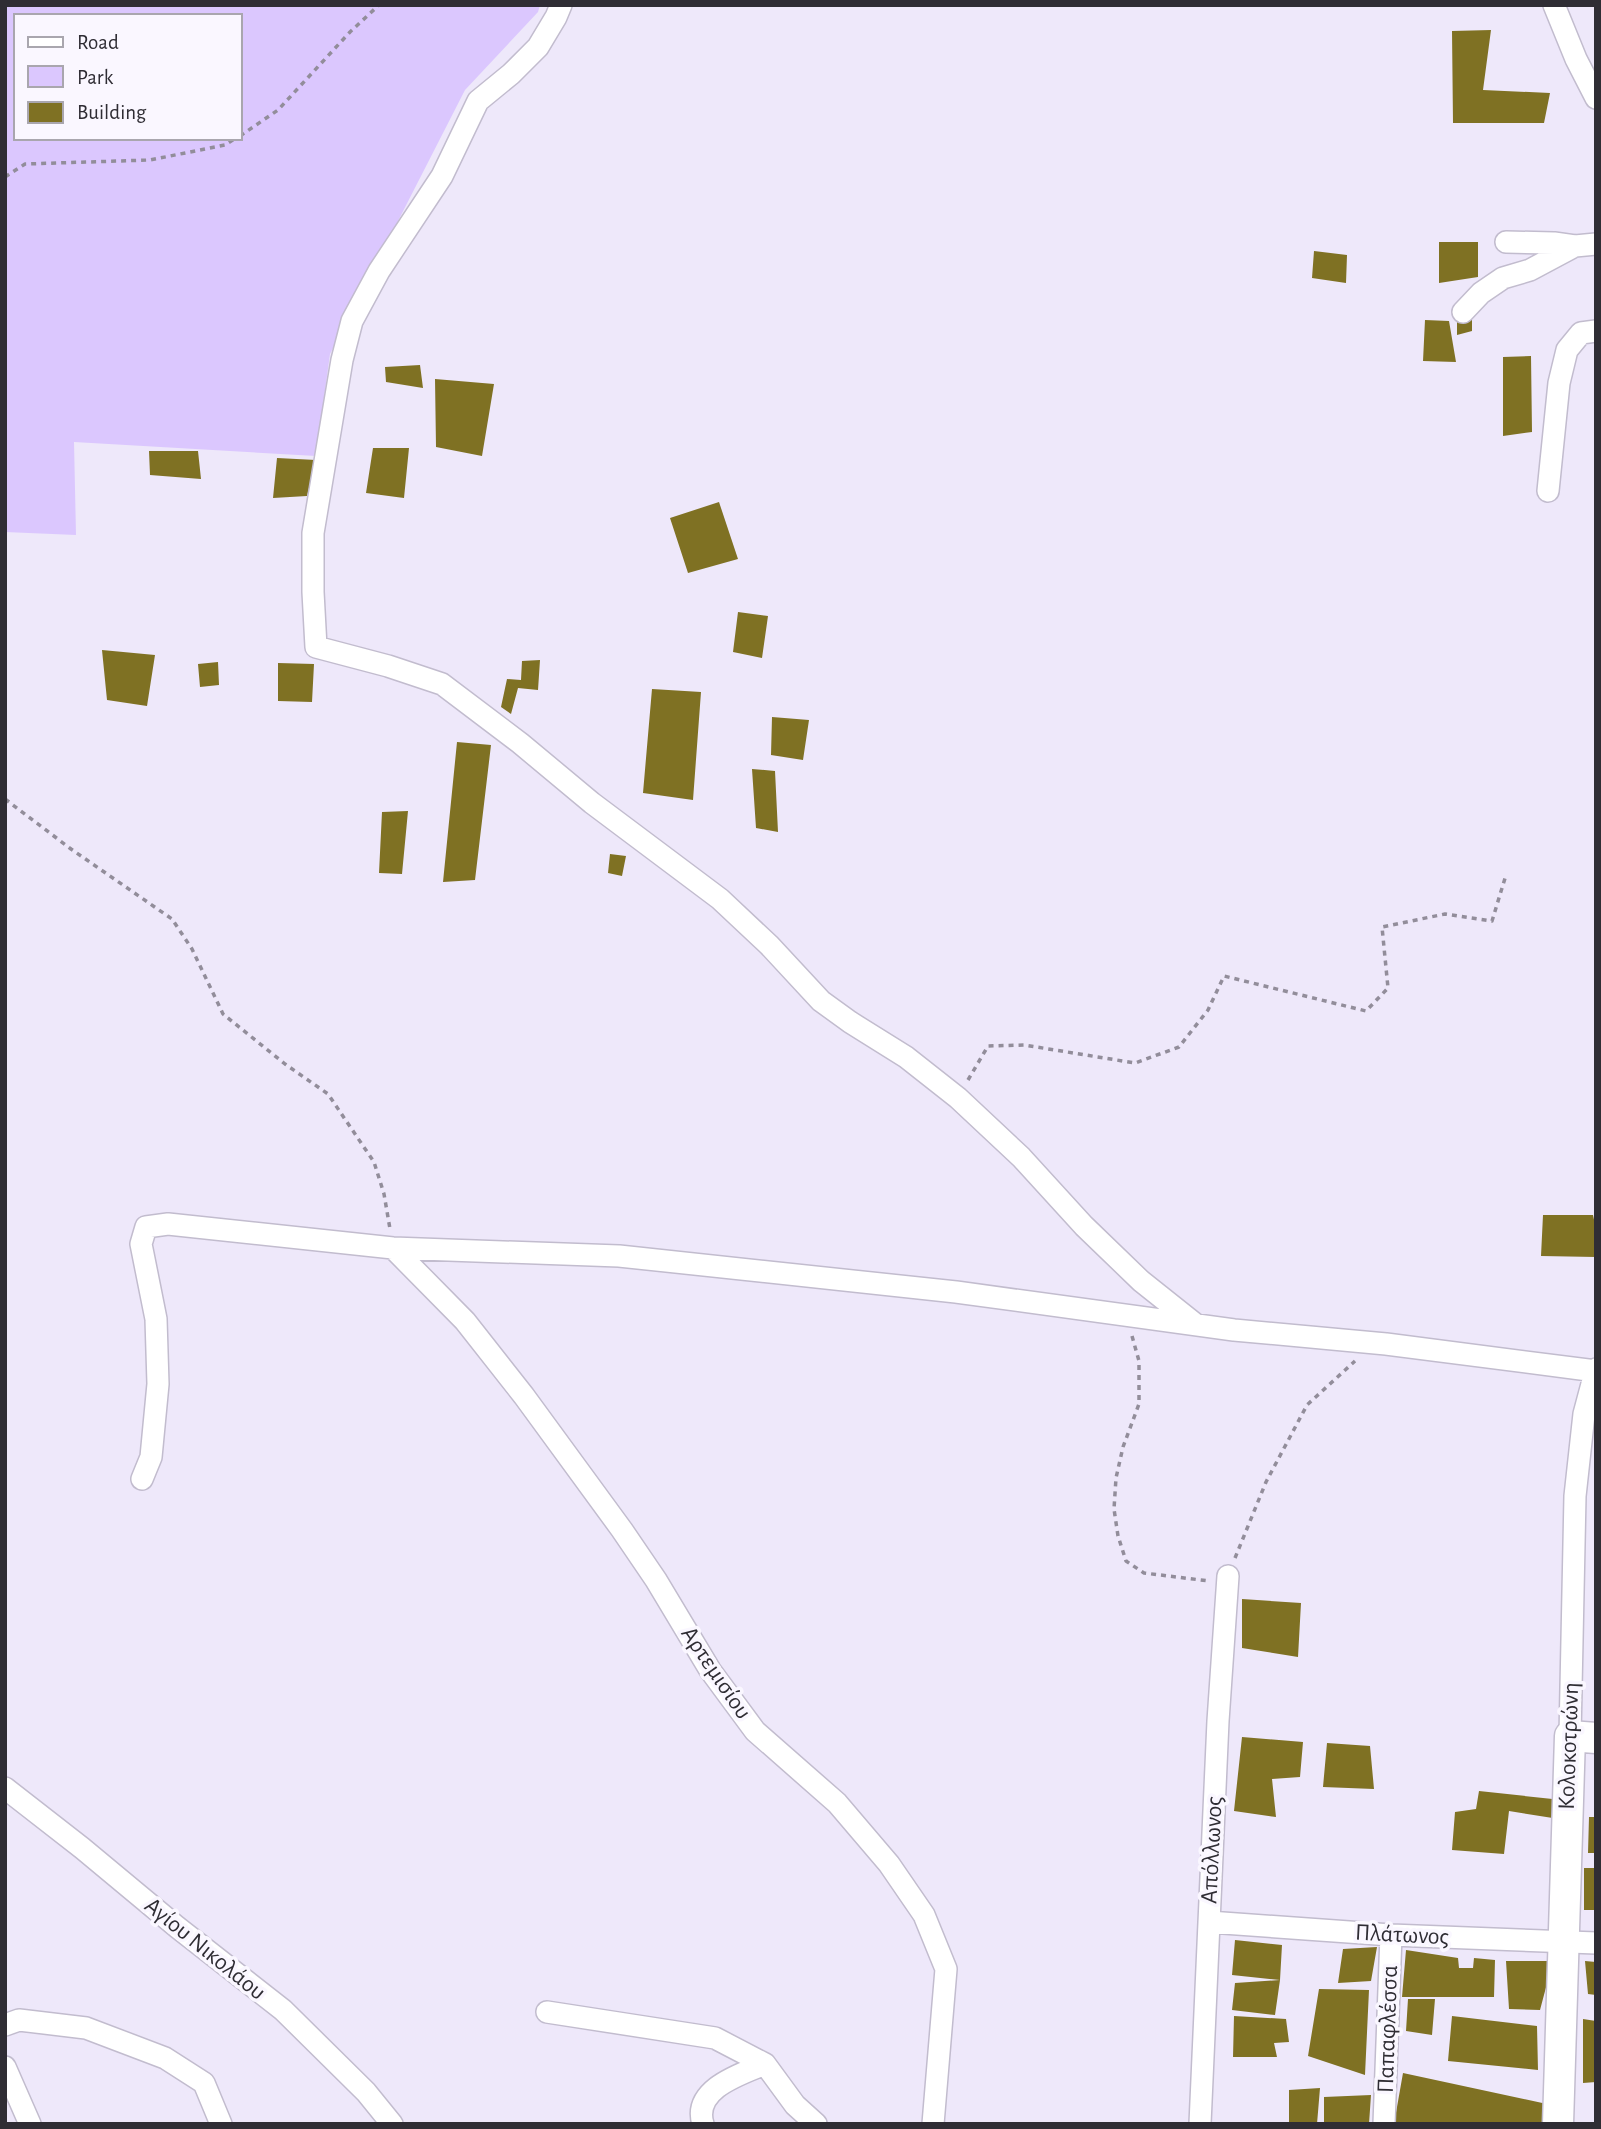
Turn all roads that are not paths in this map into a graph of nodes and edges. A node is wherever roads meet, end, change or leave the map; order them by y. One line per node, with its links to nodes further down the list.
1 (561, 5): 10 (street)
2 (1554, 5): 3 (street)
3 (1596, 98)
4 (1506, 242): 5 (street)
5 (1586, 245): 6 (street)
6 (1463, 312)
7 (1596, 331): 8 (street)
8 (1548, 491)
9 (393, 1248): 10 (street); 12 (street); 29 (street, Αρτεμισίου)
10 (1195, 1324): 11 (street)
11 (1596, 1370): 14 (street, Κολοκοτρώνη)
12 (142, 1479)
13 (1228, 1576): 16 (street, Απόλλωνος)
14 (1583, 1737): 18 (street, Κολοκοτρώνη)
15 (5, 1788): 26 (street, Αγίου Νικολάου)
16 (1209, 1922): 17 (street, Πλάτωνος); 30 (street, Απόλλωνος)
17 (1391, 1935): 18 (street, Πλάτωνος); 31 (street, Παπαφλέσσα)
18 (1562, 1942): 19 (street, Πλάτωνος); 32 (street, Κολοκοτρώνη)
19 (1596, 1943)
20 (547, 2012): 22 (street)
21 (5, 2025): 25 (street)
22 (765, 2064): 27 (street); 28 (street)
23 (5, 2067): 24 (street)
24 (30, 2124)
25 (221, 2124)
26 (392, 2124)
27 (703, 2124)
28 (816, 2124)
29 (933, 2124)
30 (1200, 2124)
31 (1384, 2124)
32 (1558, 2124)

